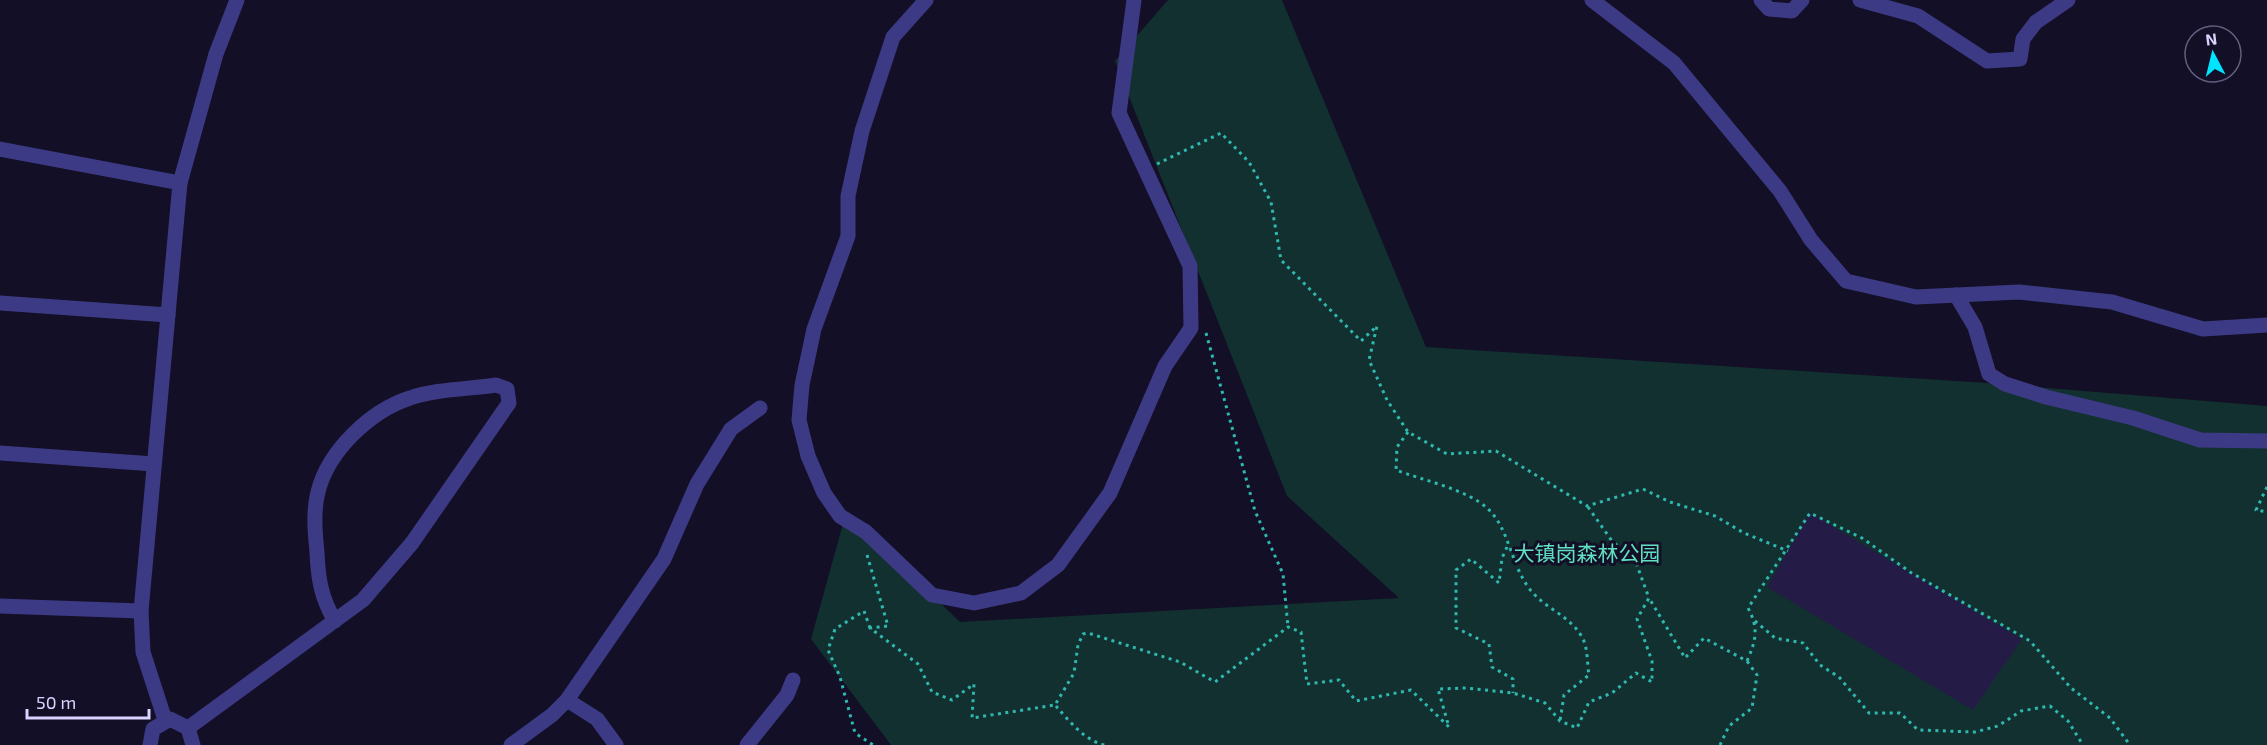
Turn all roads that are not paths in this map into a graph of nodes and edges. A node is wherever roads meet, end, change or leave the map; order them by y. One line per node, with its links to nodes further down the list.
1 (237, 0): 10 (street)
2 (926, 0): 3 (street)
3 (1134, 0)
4 (1592, 0): 11 (street)
5 (1761, 0): 6 (street)
6 (1802, 0)
7 (1860, 0): 8 (street)
8 (2068, 0)
9 (0, 149): 10 (street)
10 (180, 183): 13 (street)
11 (1956, 295): 14 (street); 16 (street)
12 (0, 303): 13 (street)
13 (168, 315): 18 (street)
14 (2267, 325)
15 (760, 408): 23 (street)
16 (2267, 441)
17 (0, 453): 18 (street)
18 (154, 464): 20 (street)
19 (0, 606): 20 (street)
20 (141, 611): 24 (street)
21 (335, 621): 25 (street)
22 (793, 681): 30 (street)
23 (567, 700): 28 (street); 29 (street)
24 (165, 720): 25 (street); 26 (street)
25 (188, 728): 27 (street)
26 (150, 745)
27 (193, 745)
28 (511, 745)
29 (616, 745)
30 (747, 745)

